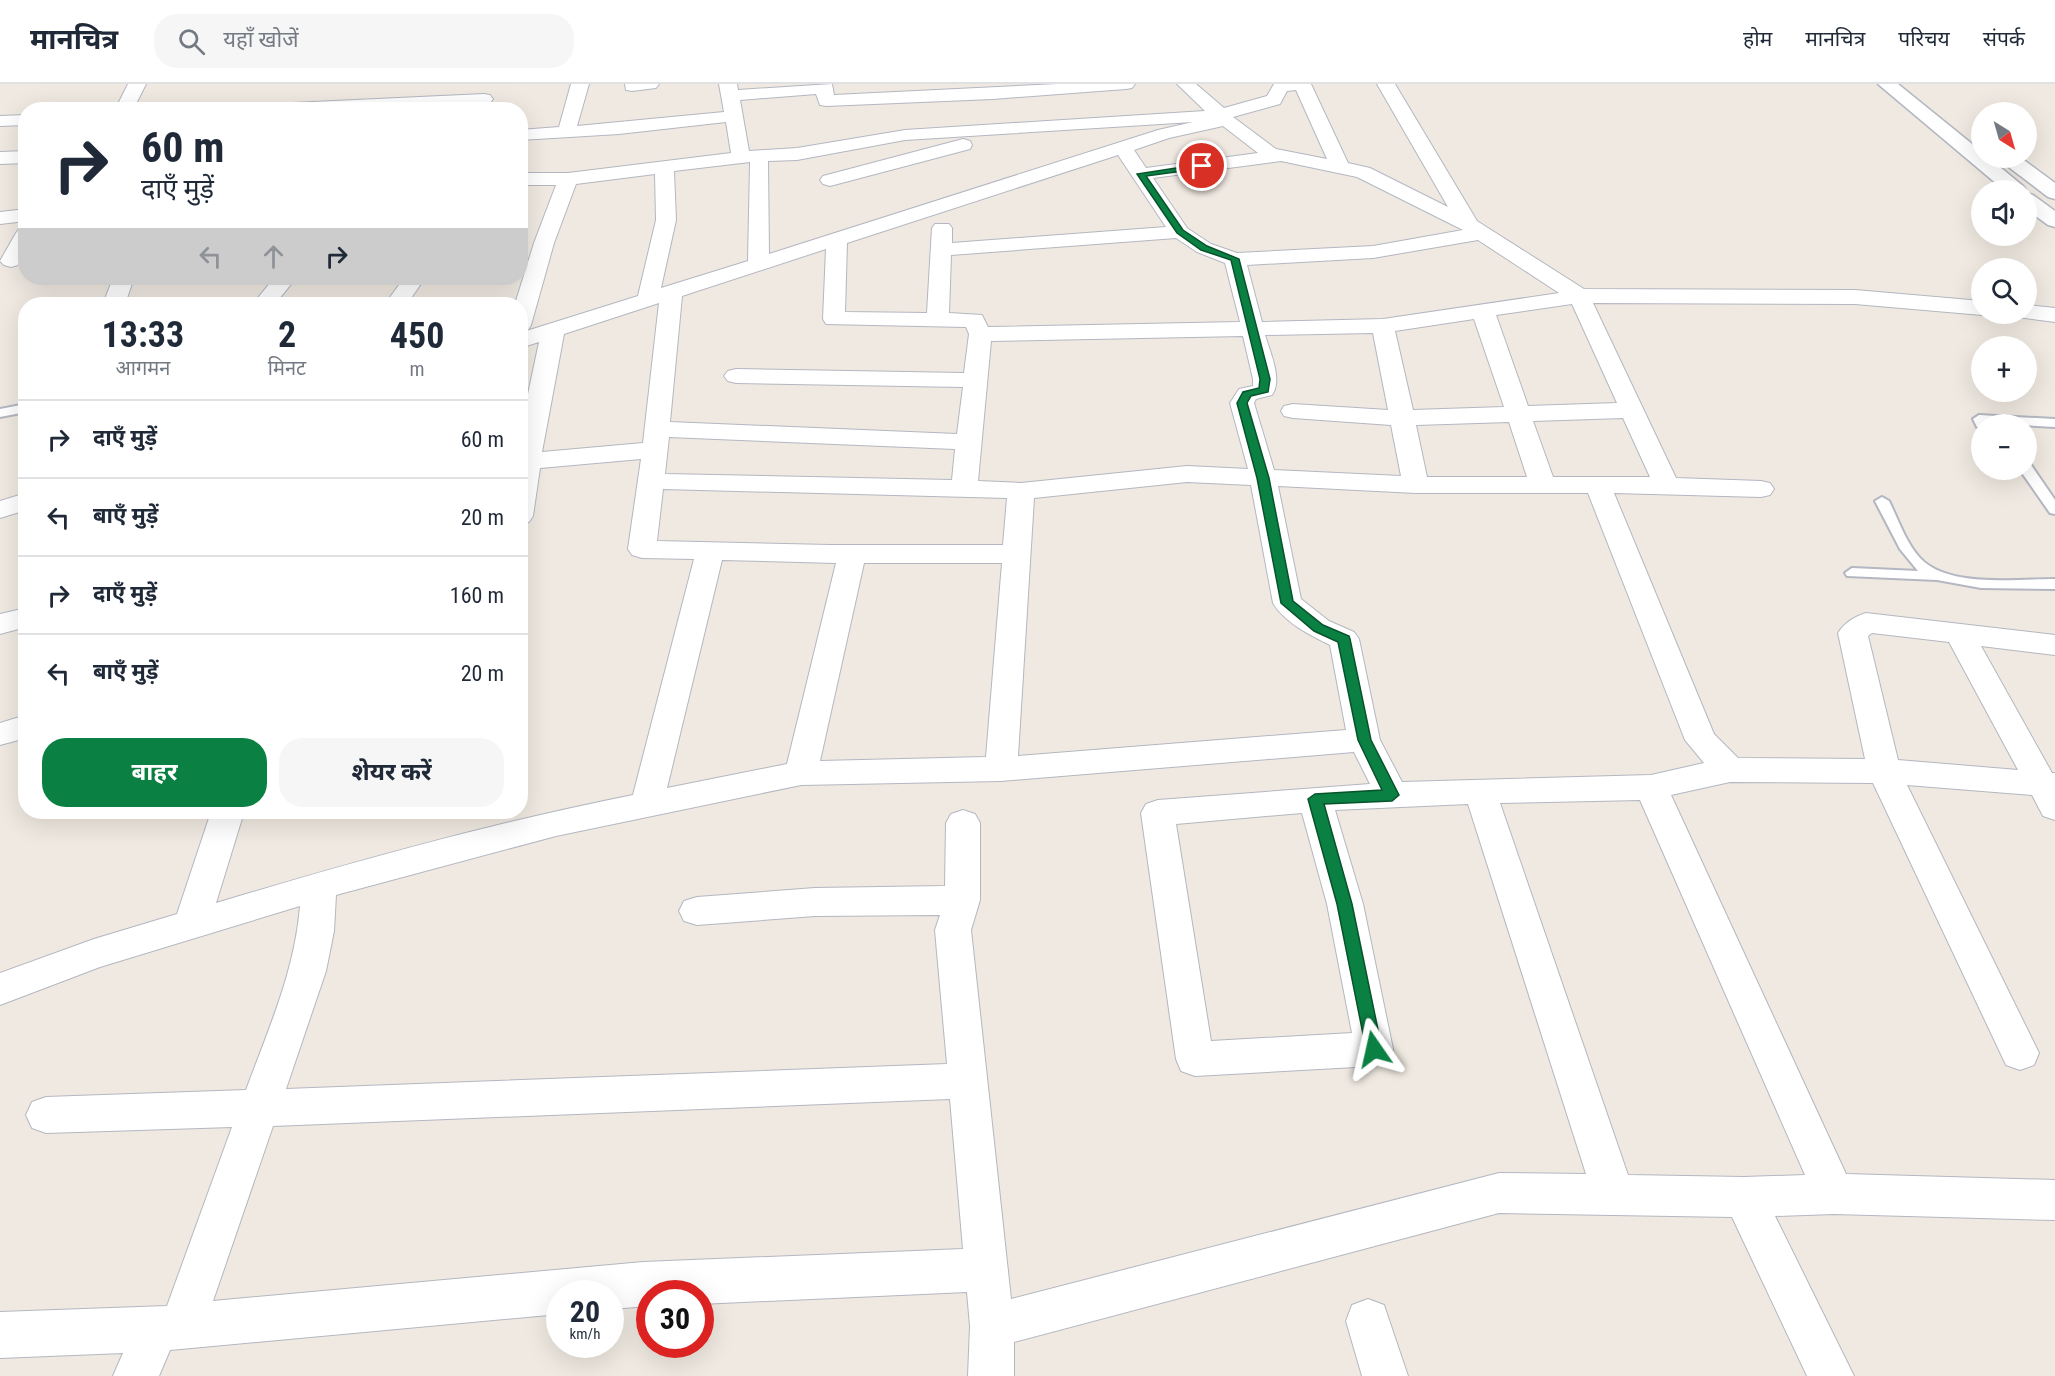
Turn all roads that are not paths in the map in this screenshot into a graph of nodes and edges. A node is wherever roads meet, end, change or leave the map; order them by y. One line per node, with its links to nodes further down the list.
1 (137, 84): 14 (street)
2 (580, 84): 24 (street)
3 (651, 84): 9 (street)
4 (1126, 84): 10 (street)
5 (1186, 84): 20 (street)
6 (1301, 84): 20 (street); 32 (street)
7 (1386, 84): 45 (street)
8 (1887, 84): 18 (main road)
9 (632, 86)
10 (824, 86): 11 (street)
11 (729, 90): 19 (street)
12 (262, 93): 15 (street)
13 (484, 97): 16 (street)
14 (128, 102)
15 (256, 102)
16 (394, 102)
17 (1941, 104): 18 (main road)
18 (1913, 105): 38 (main road)
19 (733, 116): 24 (street); 28 (street)
20 (1223, 117): 23 (street); 26 (street); 27 (street)
21 (18, 120): 22 (street)
22 (0, 121)
23 (1024, 127): 28 (street); 37 (street)
24 (566, 133): 25 (street)
25 (528, 135)
26 (1123, 148): 34 (street); 47 (street)
27 (1284, 155): 32 (street); 34 (street)
28 (750, 156): 31 (street); 52 (street)
29 (18, 157): 30 (street)
30 (0, 158)
31 (664, 167): 35 (street); 56 (street)
32 (1340, 167): 45 (street)
33 (2022, 168): 39 (main road)
34 (1141, 174): 46 (street)
35 (568, 179): 36 (street); 57 (street)
36 (528, 180)
37 (830, 180)
38 (2004, 180)
39 (2055, 194)
40 (2037, 207): 43 (main road)
41 (18, 215): 42 (street)
42 (0, 218)
43 (2055, 221)
44 (942, 225): 49 (street)
45 (1475, 229): 50 (street); 54 (street)
46 (1180, 231): 49 (street); 50 (street)
47 (837, 238): 52 (street); 62 (street)
48 (18, 246): 51 (street)
49 (941, 250): 62 (street)
50 (1235, 259): 64 (street)
51 (8, 262)
52 (758, 264): 56 (street)
53 (279, 285): 55 (street)
54 (1579, 296): 58 (street); 59 (street); 71 (street)
55 (270, 297)
56 (659, 297): 65 (street); 78 (street)
57 (528, 298)
58 (1971, 307)
59 (1483, 311): 63 (street); 74 (street)
60 (2037, 313): 61 (street)
61 (2055, 315)
62 (938, 320): 66 (street)
63 (1383, 326): 64 (street); 75 (street)
64 (1252, 328): 66 (street); 82 (street)
65 (553, 331): 67 (street); 80 (street)
66 (980, 334): 69 (street)
67 (528, 339)
68 (736, 376): 69 (street)
69 (975, 380): 79 (street)
70 (18, 410): 73 (lane)
71 (1632, 410): 74 (street); 88 (street)
72 (1293, 411): 75 (street)
73 (0, 413)
74 (1518, 415): 75 (street); 86 (street)
75 (1402, 418): 85 (street)
76 (2037, 422): 77 (lane)
77 (2055, 423)
78 (656, 440): 79 (street); 80 (street); 84 (street)
79 (969, 442): 89 (street)
80 (529, 461): 81 (street)
81 (528, 467)
82 (1263, 478): 85 (street); 91 (street); 108 (street)
83 (2034, 480): 95 (lane)
84 (651, 481): 89 (street); 96 (street)
85 (1416, 485): 86 (street)
86 (1543, 485): 87 (street)
87 (1598, 485): 88 (street); 110 (street)
88 (1667, 485): 90 (street)
89 (964, 488): 91 (street)
90 (1761, 489)
91 (1021, 491): 98 (street)
92 (1882, 501): 100 (lane)
93 (18, 504): 94 (street)
94 (0, 510)
95 (2055, 510)
96 (710, 551): 97 (street); 118 (street)
97 (852, 554): 98 (street); 112 (street)
98 (1017, 554): 109 (street)
99 (1852, 573): 100 (lane)
100 (1936, 576): 101 (lane)
101 (2055, 584)
102 (18, 619): 103 (street)
103 (0, 624)
104 (1959, 634): 105 (street); 111 (street); 115 (street)
105 (2055, 645)
106 (18, 728): 107 (street)
107 (0, 734)
108 (1365, 740): 109 (street); 116 (street)
109 (1001, 769): 112 (street)
110 (1730, 770): 111 (street); 113 (street)
111 (1884, 771): 115 (street); 126 (street)
112 (801, 773): 118 (street)
113 (1651, 787): 114 (street); 130 (street)
114 (1480, 791): 116 (street); 131 (street)
115 (2051, 792)
116 (1392, 795): 117 (street)
117 (1315, 799): 117 (street)
118 (647, 804): 121 (street)
119 (225, 819): 124 (street)
120 (963, 823): 122 (street)
121 (319, 886): 124 (street); 128 (street)
122 (962, 900): 123 (street); 127 (street)
123 (697, 911)
124 (191, 925): 125 (street)
125 (0, 989)
126 (2020, 1053)
127 (968, 1081): 128 (street); 134 (street)
128 (259, 1108): 129 (street); 137 (street)
129 (46, 1115)
130 (1834, 1194): 132 (street); 133 (street)
131 (1614, 1195): 132 (street); 136 (street)
132 (1744, 1197): 142 (street)
133 (2055, 1200)
134 (986, 1270): 136 (street); 137 (street)
135 (1368, 1321): 141 (street)
136 (992, 1326): 140 (street)
137 (169, 1328): 138 (street); 139 (street)
138 (0, 1335)
139 (135, 1376)
140 (991, 1376)
141 (1385, 1376)
142 (1831, 1376)

